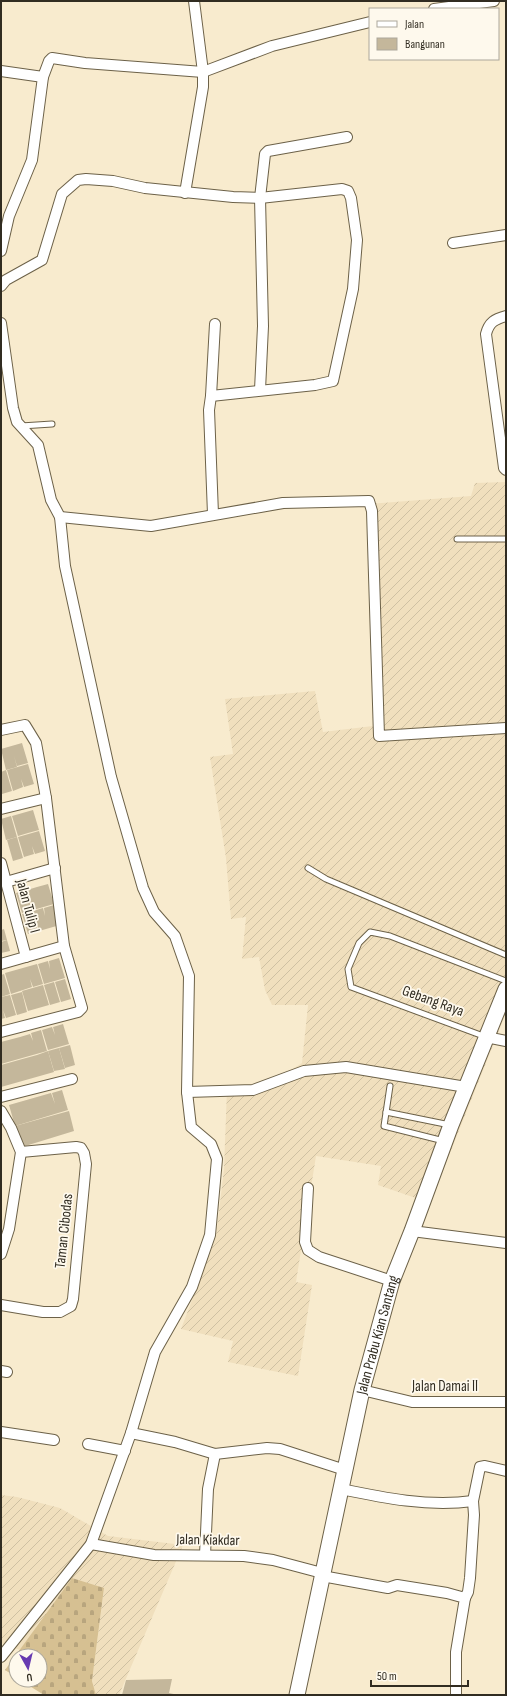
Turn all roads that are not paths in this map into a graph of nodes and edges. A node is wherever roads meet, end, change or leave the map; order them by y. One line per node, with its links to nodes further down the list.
1 (194, 1): 6 (street)
2 (494, 1): 3 (street)
3 (442, 8)
4 (369, 22): 6 (street)
5 (1, 71): 7 (street)
6 (203, 72): 7 (street); 9 (street)
7 (43, 77): 13 (street)
8 (347, 137): 10 (street)
9 (185, 193): 10 (street); 14 (street)
10 (260, 198): 18 (street); 18 (street)
11 (506, 235): 12 (street)
12 (453, 243)
13 (1, 251)
14 (1, 286)
15 (506, 316): 22 (street)
16 (1, 323): 21 (street)
17 (215, 324): 19 (street)
18 (260, 390): 19 (street)
19 (211, 396): 23 (street)
20 (52, 424): 21 (lane)
21 (21, 426): 24 (street)
22 (506, 470)
23 (213, 514): 24 (street); 27 (street)
24 (60, 517): 47 (street)
25 (506, 539): 26 (lane)
26 (457, 540)
27 (506, 728)
28 (1, 730): 29 (street)
29 (46, 798): 30 (street); 32 (street)
30 (1, 809)
31 (1, 863): 34 (street, Jalan Tulip I)
32 (55, 868): 34 (street); 35 (street)
33 (308, 868): 36 (lane)
34 (6, 882): 37 (street, Jalan Tulip I)
35 (64, 946): 37 (street); 41 (street)
36 (506, 955)
37 (26, 956): 38 (street)
38 (1, 964)
39 (506, 981): 42 (lane, Gebang Raya)
40 (506, 989): 42 (main road, Jalan Prabu Kian Santang)
41 (1, 1032)
42 (486, 1037): 43 (street, Gebang Raya); 46 (main road, Jalan Prabu Kian Santang)
43 (506, 1041)
44 (72, 1080): 48 (street)
45 (390, 1086): 50 (lane)
46 (466, 1087): 47 (street); 51 (main road, Jalan Prabu Kian Santang)
47 (187, 1092): 63 (street)
48 (1, 1097)
49 (1, 1111): 53 (street)
50 (386, 1112): 51 (lane); 52 (lane)
51 (451, 1125): 52 (main road, Jalan Prabu Kian Santang)
52 (445, 1142): 55 (main road, Jalan Prabu Kian Santang)
53 (21, 1152): 57 (street); 59 (street, Taman Cibodas)
54 (308, 1188): 58 (street)
55 (412, 1231): 56 (street); 58 (main road, Jalan Prabu Kian Santang)
56 (506, 1243)
57 (1, 1254)
58 (392, 1281): 60 (main road, Jalan Prabu Kian Santang)
59 (1, 1304)
60 (362, 1390): 61 (street, Jalan Damai II); 68 (main road, Jalan Prabu Kian Santang)
61 (506, 1402)
62 (1, 1432): 64 (street)
63 (131, 1433): 66 (street); 67 (street)
64 (54, 1440)
65 (88, 1444): 66 (street)
66 (125, 1451): 72 (street)
67 (215, 1454): 68 (street); 73 (street)
68 (345, 1470): 70 (main road, Jalan Prabu Kian Santang)
69 (506, 1471): 71 (street)
70 (341, 1489): 71 (street); 74 (main road, Jalan Prabu Kian Santang)
71 (472, 1501): 75 (street)
72 (91, 1544): 73 (street, Jalan Kiakdar); 76 (street)
73 (204, 1555): 74 (street, Jalan Kiakdar)
74 (326, 1576): 75 (street, Jalan Kiakdar); 77 (main road, Jalan Prabu Kian Santang)
75 (465, 1598): 78 (street)
76 (2, 1653)
77 (297, 1695)
78 (456, 1695)

